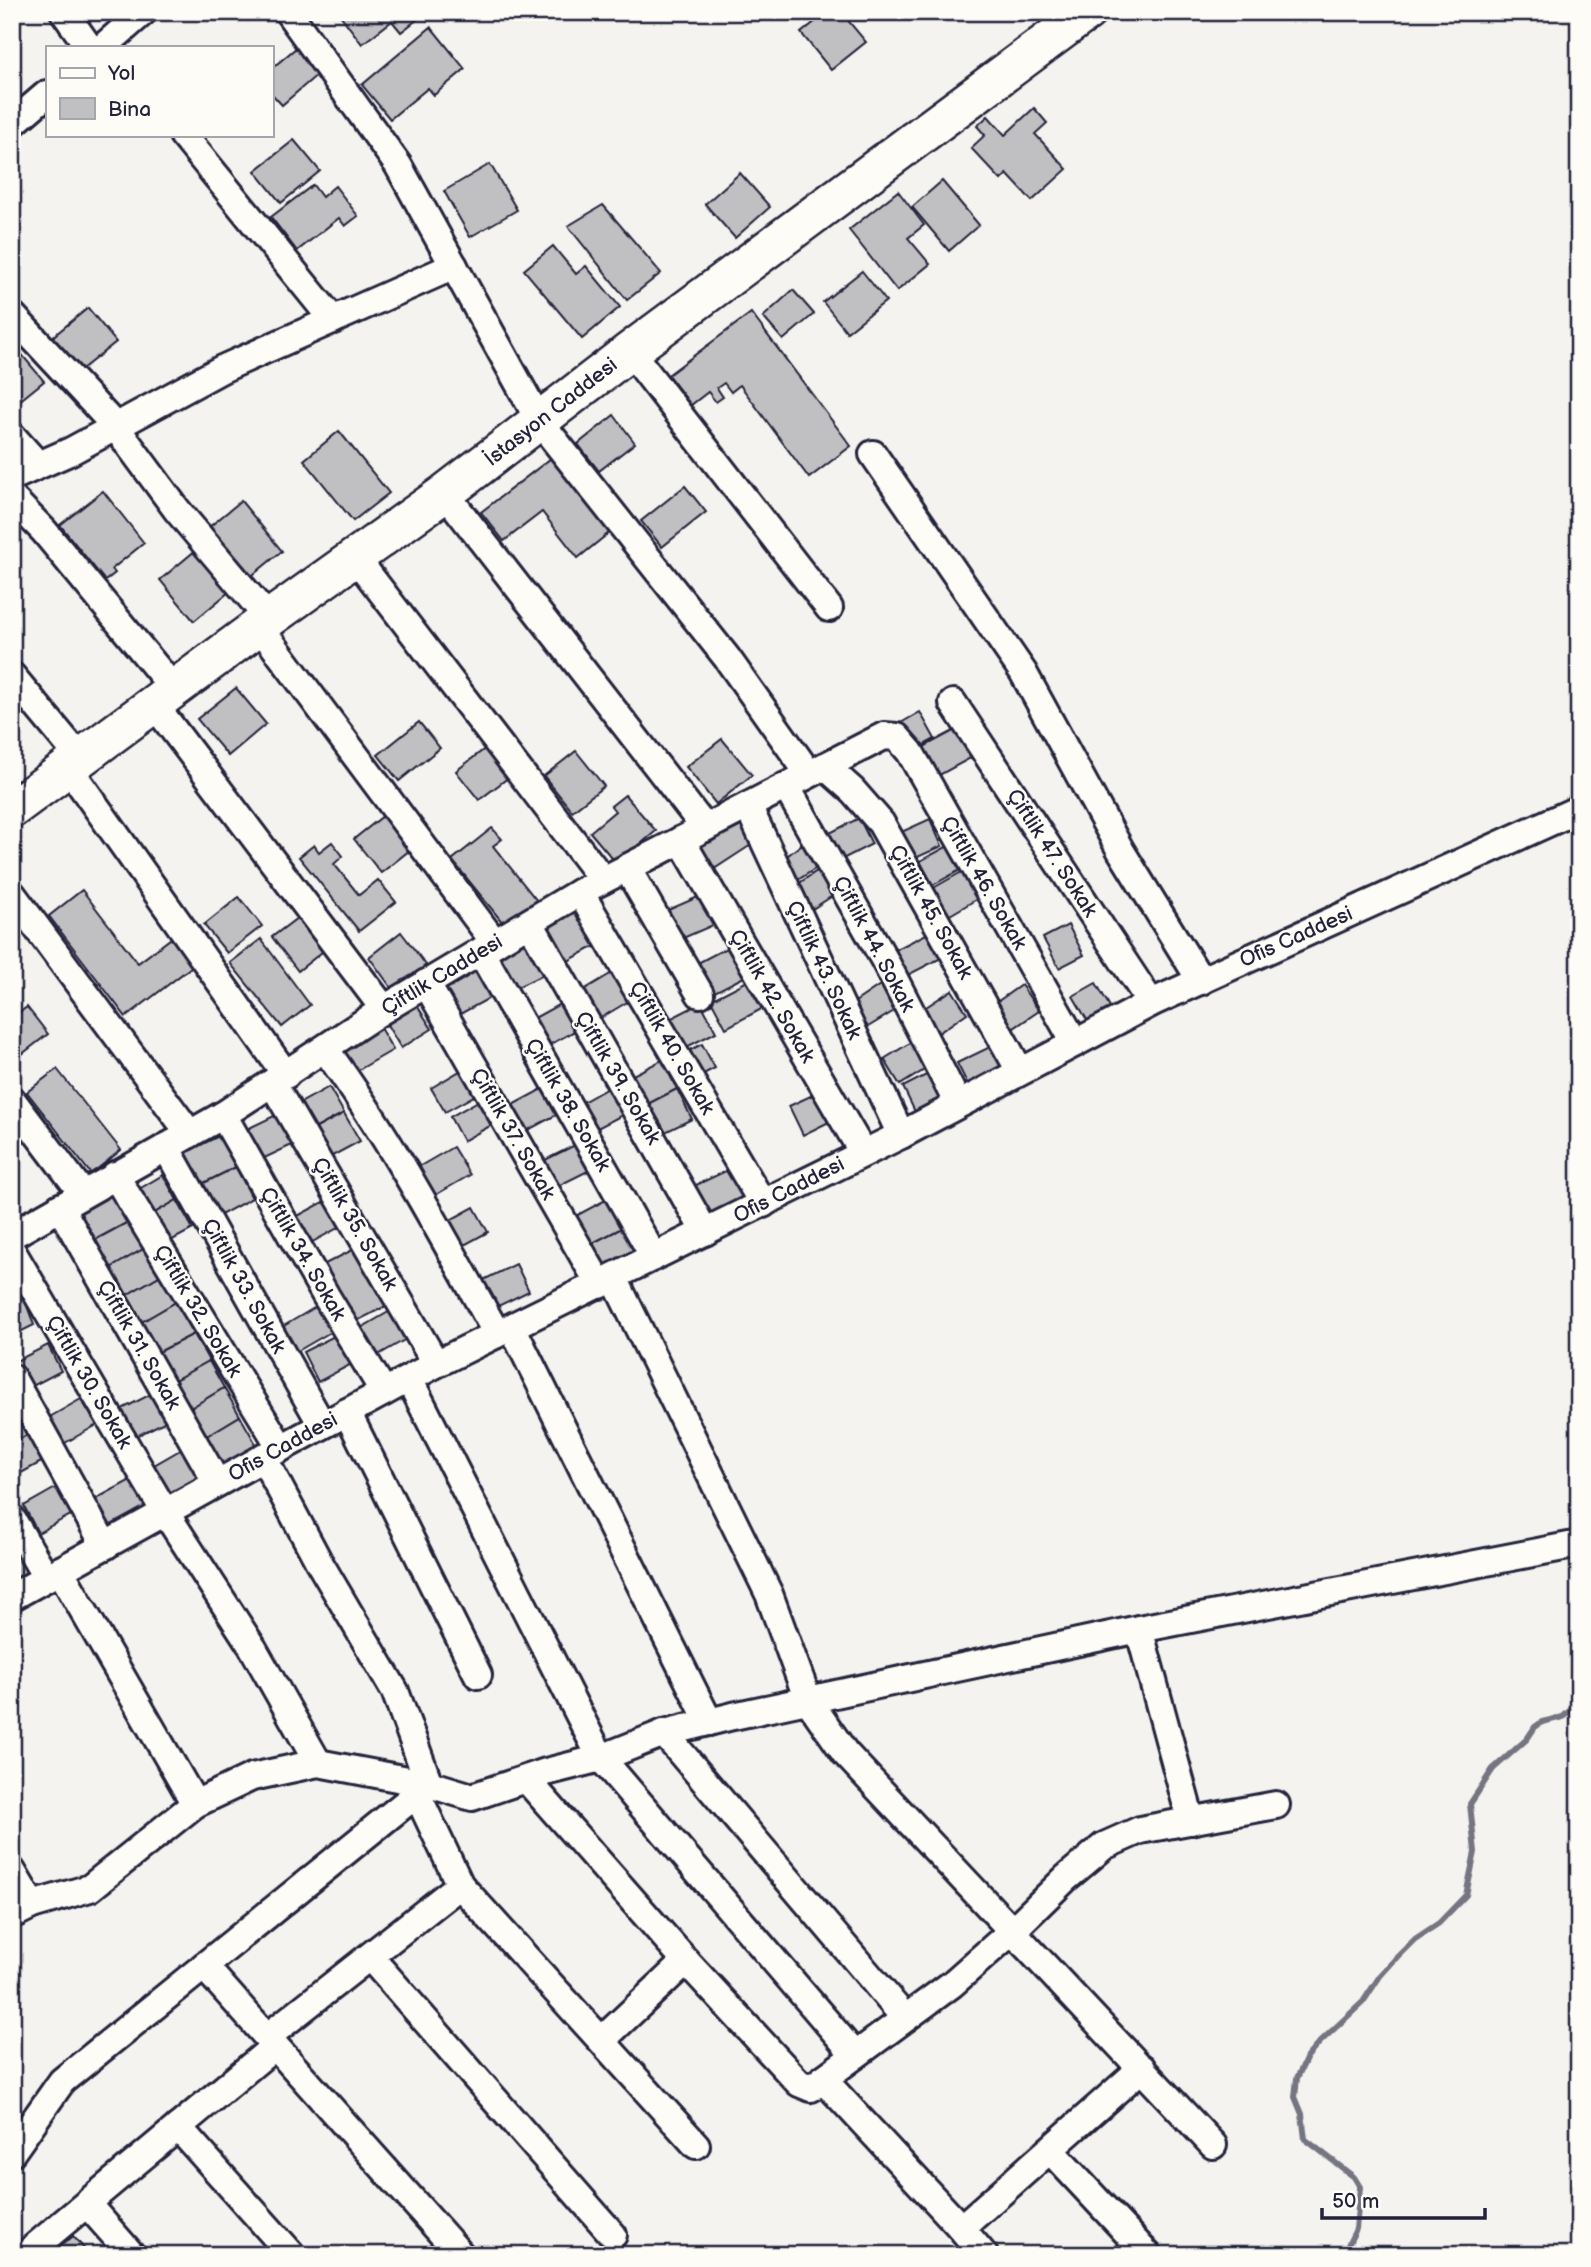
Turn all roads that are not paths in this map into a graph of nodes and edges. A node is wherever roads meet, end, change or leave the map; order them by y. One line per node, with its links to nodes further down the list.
1 (64, 12): 5 (street)
2 (143, 12): 5 (street)
3 (288, 12): 9 (street)
4 (1087, 12): 12 (main road, İstasyon Caddesi)
5 (103, 46)
6 (46, 95): 7 (street)
7 (12, 124)
8 (184, 136): 11 (street)
9 (454, 266): 11 (street); 13 (street)
10 (12, 315): 14 (street, Çiftlik 38. Sokak)
11 (333, 320): 14 (street)
12 (629, 351): 13 (main road, İstasyon Caddesi); 22 (street)
13 (540, 422): 19 (main road, İstasyon Caddesi); 29 (street)
14 (115, 426): 17 (street); 23 (street, Çiftlik 38. Sokak)
15 (12, 436): 17 (street)
16 (873, 454): 40 (street)
17 (38, 465): 18 (street)
18 (12, 477)
19 (445, 493): 21 (main road, İstasyon Caddesi); 33 (street)
20 (12, 498): 25 (street)
21 (355, 557): 23 (main road, İstasyon Caddesi); 36 (street, Çiftlik 40. Sokak)
22 (829, 608)
23 (264, 622): 25 (main road, İstasyon Caddesi); 39 (street, Çiftlik 38. Sokak)
24 (12, 676): 28 (street, Çiftlik 35. Sokak)
25 (164, 696): 28 (main road, İstasyon Caddesi); 44 (street)
26 (953, 704): 43 (street, Çiftlik 47. Sokak)
27 (884, 736): 29 (street, Çiftlik Caddesi); 45 (street, Çiftlik 46. Sokak)
28 (74, 763): 31 (main road, İstasyon Caddesi); 48 (street, Çiftlik 35. Sokak)
29 (807, 775): 30 (street, Çiftlik Caddesi); 47 (street, Çiftlik 45. Sokak); 50 (street, Çiftlik 44. Sokak)
30 (748, 806): 33 (street, Çiftlik Caddesi); 53 (street, Çiftlik 43. Sokak)
31 (12, 809)
32 (1579, 809): 40 (street, Ofis Caddesi)
33 (705, 828): 34 (street, Çiftlik Caddesi)
34 (681, 840): 35 (street, Çiftlik Caddesi); 55 (street, Çiftlik 42. Sokak)
35 (627, 868): 36 (street, Çiftlik Caddesi); 42 (street)
36 (592, 886): 38 (street, Çiftlik Caddesi); 58 (street, Çiftlik 40. Sokak)
37 (12, 894): 52 (street)
38 (530, 923): 39 (street, Çiftlik Caddesi); 60 (street, Çiftlik 39. Sokak)
39 (488, 947): 41 (street, Çiftlik Caddesi); 63 (street, Çiftlik 38. Sokak)
40 (1201, 981): 43 (street, Ofis Caddesi)
41 (426, 983): 44 (street, Çiftlik Caddesi); 64 (street, Çiftlik 37. Sokak)
42 (700, 993)
43 (1151, 1003): 45 (street, Ofis Caddesi)
44 (384, 1009): 46 (street, Çiftlik Caddesi)
45 (1075, 1043): 47 (street, Ofis Caddesi)
46 (325, 1049): 48 (street, Çiftlik Caddesi); 65 (street)
47 (1020, 1071): 50 (street, Ofis Caddesi)
48 (279, 1079): 51 (street, Çiftlik Caddesi); 66 (street, Çiftlik 35. Sokak)
49 (12, 1100): 57 (street)
50 (958, 1104): 53 (street, Ofis Caddesi)
51 (223, 1115): 52 (street, Çiftlik Caddesi); 69 (street, Çiftlik 34. Sokak)
52 (190, 1134): 54 (street, Çiftlik Caddesi)
53 (901, 1135): 55 (street, Ofis Caddesi)
54 (166, 1147): 56 (street, Çiftlik Caddesi); 71 (street, Çiftlik 33. Sokak)
55 (863, 1153): 58 (street, Ofis Caddesi)
56 (115, 1175): 57 (street, Çiftlik Caddesi); 72 (street, Çiftlik 32. Sokak)
57 (83, 1194): 59 (street, Çiftlik Caddesi)
58 (763, 1204): 60 (street, Ofis Caddesi)
59 (60, 1207): 61 (street, Çiftlik Caddesi); 73 (street, Çiftlik 31. Sokak)
60 (705, 1233): 63 (street, Ofis Caddesi)
61 (12, 1235)
62 (12, 1251): 74 (street, Çiftlik 30. Sokak)
63 (654, 1257): 64 (street, Ofis Caddesi)
64 (607, 1281): 65 (street, Ofis Caddesi); 82 (street, Çiftlik 37. Sokak)
65 (504, 1331): 66 (street, Ofis Caddesi); 83 (street)
66 (436, 1364): 68 (street, Ofis Caddesi)
67 (12, 1378): 77 (street)
68 (409, 1379): 69 (street, Ofis Caddesi); 85 (street)
69 (384, 1392): 70 (street, Ofis Caddesi)
70 (347, 1412): 71 (street, Ofis Caddesi); 81 (street)
71 (322, 1425): 72 (street, Ofis Caddesi)
72 (272, 1452): 73 (street, Ofis Caddesi); 88 (street, Çiftlik 32. Sokak)
73 (217, 1483): 74 (street, Ofis Caddesi)
74 (165, 1512): 77 (street, Ofis Caddesi); 86 (street, Çiftlik 30. Sokak)
75 (12, 1519): 78 (street)
76 (1579, 1544): 80 (street)
77 (105, 1546): 78 (street, Ofis Caddesi)
78 (53, 1574): 79 (street, Ofis Caddesi); 89 (street)
79 (12, 1597)
80 (1139, 1629): 82 (street); 91 (street)
81 (478, 1675)
82 (808, 1700): 83 (street); 95 (street, Çiftlik 37. Sokak)
83 (709, 1721): 84 (street)
84 (664, 1733): 85 (street); 99 (street)
85 (601, 1758): 87 (street); 102 (street)
86 (318, 1763): 88 (street); 89 (street)
87 (527, 1780): 88 (street); 97 (street)
88 (423, 1789): 93 (street, Çiftlik 32. Sokak); 98 (street)
89 (195, 1804): 94 (street)
90 (1276, 1805): 91 (street)
91 (1191, 1821): 95 (street)
92 (12, 1871): 94 (street)
93 (460, 1885): 96 (street); 100 (street, Çiftlik 32. Sokak)
94 (22, 1910)
95 (1012, 1931): 99 (street); 103 (street, Çiftlik 37. Sokak)
96 (370, 1956): 101 (street); 112 (street)
97 (686, 1961): 100 (street); 104 (street)
98 (204, 1966): 101 (street); 109 (street)
99 (905, 2018): 102 (street)
100 (602, 2040): 106 (street, Çiftlik 32. Sokak)
101 (271, 2042): 105 (street); 116 (street)
102 (855, 2055): 104 (street)
103 (1142, 2068): 107 (street, Çiftlik 37. Sokak); 108 (street)
104 (824, 2079): 111 (street)
105 (178, 2127): 110 (street); 115 (street)
106 (696, 2145)
107 (1213, 2145)
108 (1050, 2150): 111 (street); 118 (street)
109 (12, 2152)
110 (87, 2204): 113 (street); 114 (street)
111 (961, 2228): 117 (street)
112 (613, 2235)
113 (24, 2255)
114 (132, 2255)
115 (292, 2255)
116 (461, 2255)
117 (984, 2255)
118 (1148, 2255)

